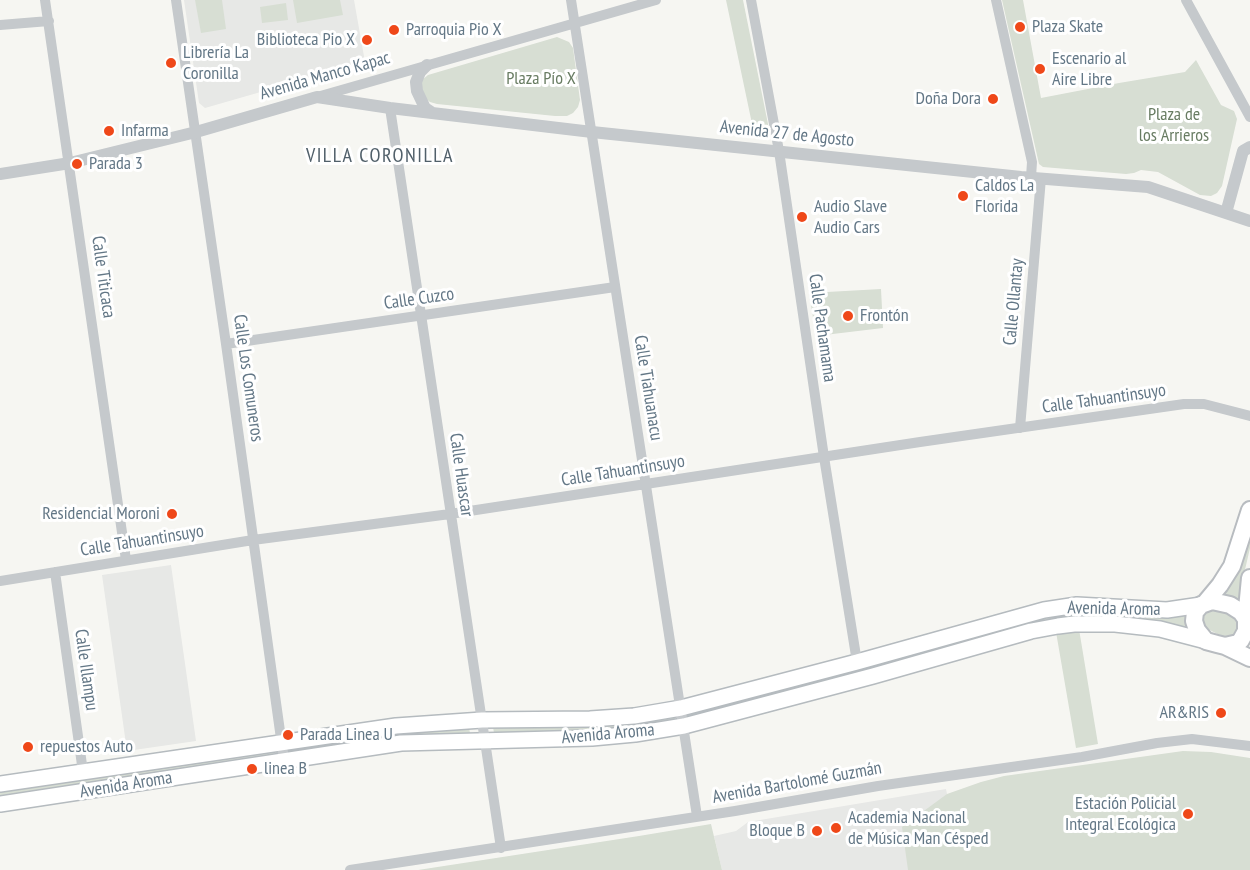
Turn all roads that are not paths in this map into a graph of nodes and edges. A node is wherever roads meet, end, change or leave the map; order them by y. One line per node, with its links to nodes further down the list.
1 (45, 0): 8 (street, Calle Titicaca)
2 (176, 0): 16 (street, Calle Los Comuneros)
3 (571, 0): 9 (street, Calle Tiahuanacu)
4 (656, 0): 9 (street, Avenida Manco Kapac)
5 (751, 0): 19 (street, Calle Pachamama)
6 (996, 0): 22 (street, Calle Ollantay)
7 (1186, 0): 15 (street)
8 (49, 21): 10 (street); 20 (street, Calle Titicaca)
9 (574, 24): 11 (street, Avenida Manco Kapac); 17 (street, Calle Tiahuanacu)
10 (0, 25)
11 (427, 65): 12 (street, Avenida Manco Kapac); 14 (street)
12 (317, 97): 13 (street, Avenida 27 de Agosto); 16 (street, Avenida Manco Kapac)
13 (390, 108): 14 (street, Avenida 27 de Agosto); 26 (street, Calle Huascar)
14 (433, 113): 17 (street, Avenida 27 de Agosto)
15 (1250, 117)
16 (196, 132): 20 (street, Avenida Manco Kapac); 27 (street, Calle Los Comuneros)
17 (592, 132): 19 (street, Avenida 27 de Agosto); 25 (street, Calle Tiahuanacu)
18 (1250, 147): 23 (street)
19 (779, 151): 22 (street, Avenida 27 de Agosto); 30 (street, Calle Pachamama)
20 (70, 163): 21 (street, Avenida Manco Kapac); 35 (street, Calle Titicaca)
21 (0, 174)
22 (1036, 178): 23 (street, Avenida 27 de Agosto); 29 (street, Calle Ollantay)
23 (1226, 213): 24 (street, Avenida 27 de Agosto)
24 (1250, 221)
25 (615, 287): 26 (street, Calle Cuzco); 31 (street, Calle Tiahuanacu)
26 (421, 315): 27 (street, Calle Cuzco); 33 (street, Calle Huascar)
27 (226, 344): 34 (street, Calle Los Comuneros)
28 (1250, 416): 29 (street, Calle Tahuantinsuyo)
29 (1020, 428): 30 (street, Calle Tahuantinsuyo)
30 (824, 457): 31 (street, Calle Tahuantinsuyo); 44 (street, Calle Pachamama)
31 (646, 485): 33 (street, Calle Tahuantinsuyo); 45 (street, Calle Tiahuanacu)
32 (1250, 510): 39 (main road)
33 (450, 514): 34 (street, Calle Tahuantinsuyo); 46 (street, Calle Huascar)
34 (253, 540): 35 (street, Calle Tahuantinsuyo); 49 (street, Calle Los Comuneros)
35 (126, 560): 36 (street, Calle Tahuantinsuyo)
36 (55, 572): 38 (street, Calle Tahuantinsuyo); 52 (street, Calle Illampu)
37 (1250, 578): 40 (main road)
38 (0, 580)
39 (1203, 604): 40 (main road); 41 (main road); 44 (main road, Avenida Aroma)
40 (1248, 623): 42 (main road)
41 (1206, 641): 42 (main road); 47 (main road, Avenida Aroma)
42 (1225, 646): 43 (main road)
43 (1250, 657)
44 (857, 662): 45 (main road, Avenida Aroma)
45 (681, 708): 46 (main road, Avenida Aroma); 47 (street, Calle Tiahuanacu)
46 (482, 720): 48 (street, Calle Huascar); 49 (main road, Avenida Aroma)
47 (684, 726): 48 (main road, Avenida Aroma); 55 (street, Calle Tiahuanacu)
48 (484, 740): 51 (main road, Avenida Aroma); 56 (street, Calle Huascar)
49 (281, 741): 51 (street, Calle Los Comuneros); 52 (main road, Avenida Aroma)
50 (1250, 746): 55 (street, Avenida Bartolomé Guzmán)
51 (284, 760): 54 (main road, Avenida Aroma)
52 (83, 772): 53 (main road, Avenida Aroma)
53 (0, 784)
54 (0, 804)
55 (697, 816): 56 (street, Avenida Bartolomé Guzmán)
56 (501, 848): 57 (street, Avenida Bartolomé Guzmán)
57 (350, 870)

